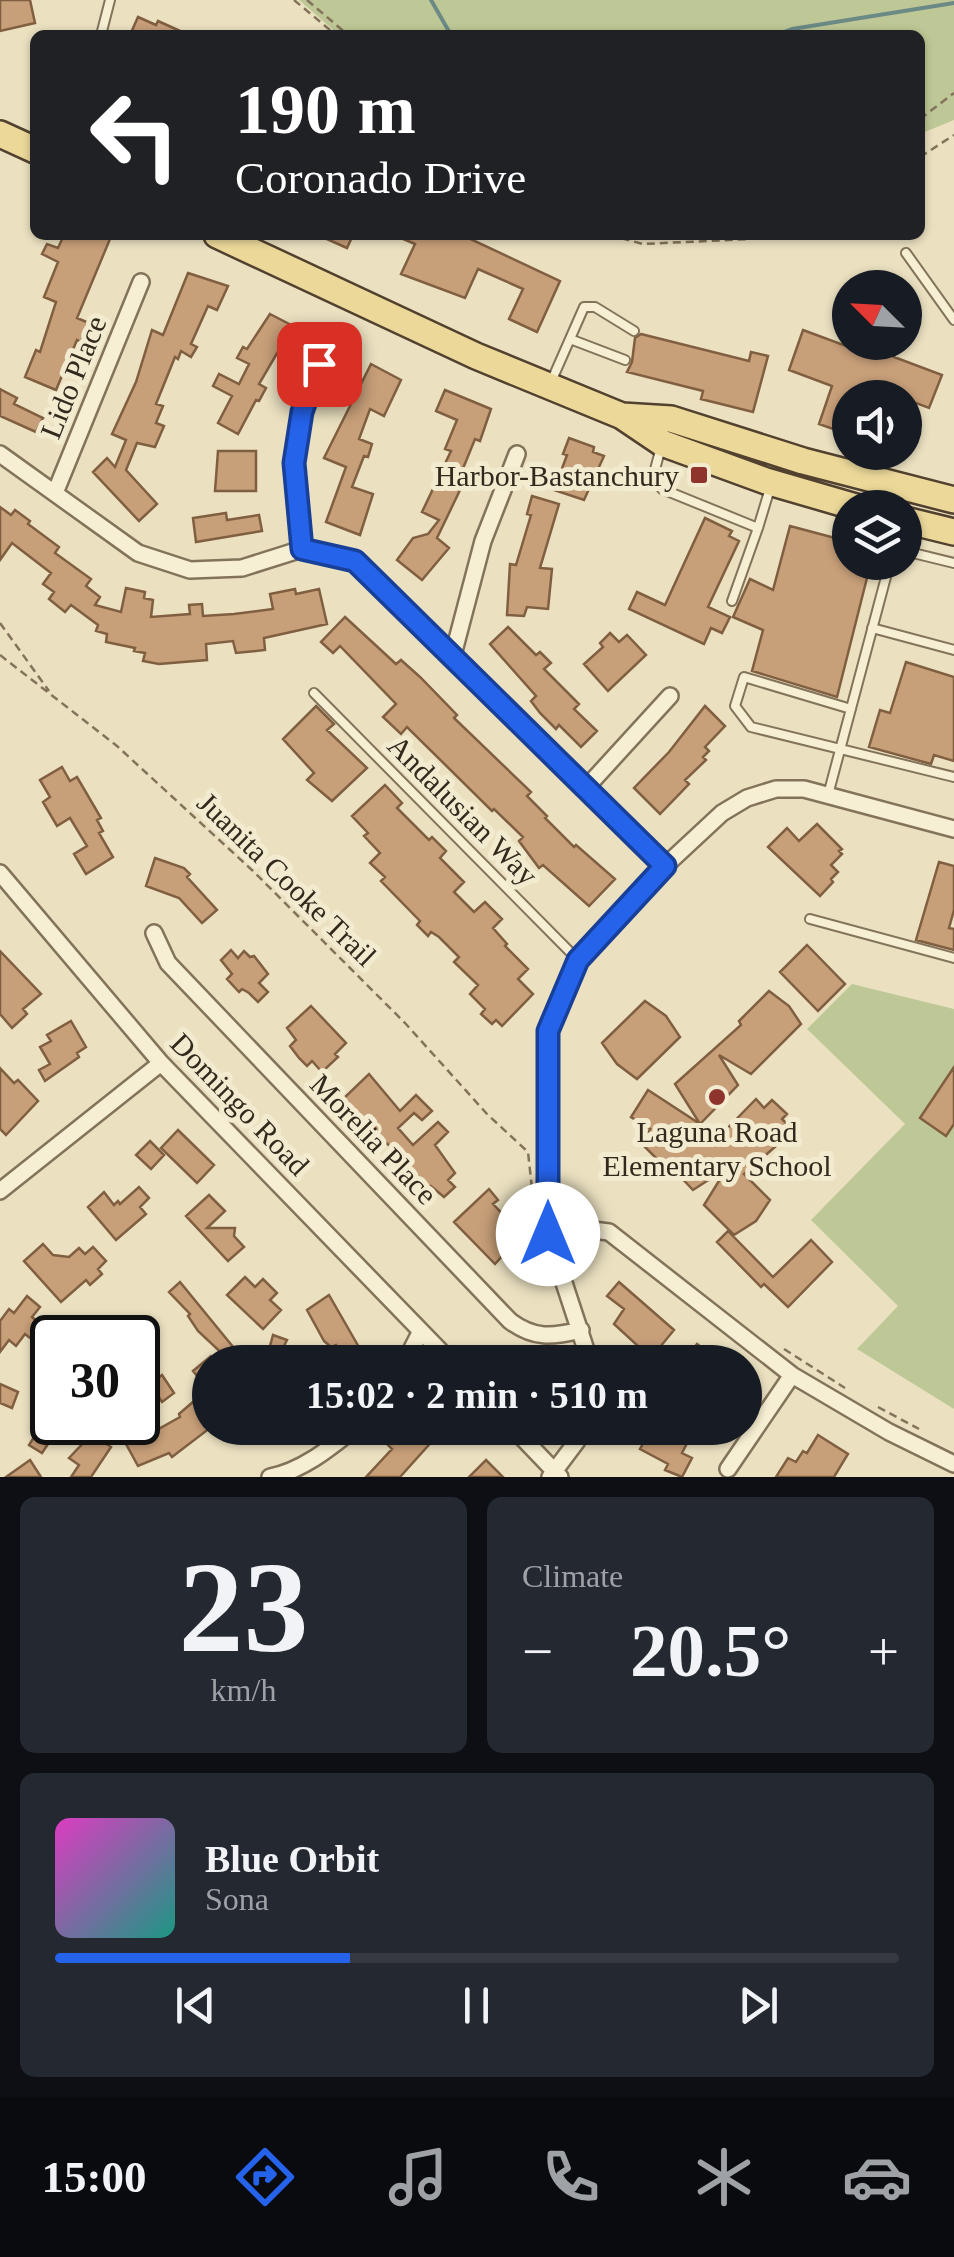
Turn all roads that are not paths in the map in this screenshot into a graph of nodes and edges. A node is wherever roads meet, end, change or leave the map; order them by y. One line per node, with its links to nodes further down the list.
1 (110, 0): 2 (lane)
2 (101, 30)
3 (0, 134): 4 (main road)
4 (30, 148)
5 (228, 240): 13 (main road)
6 (906, 254): 8 (lane)
7 (141, 282): 18 (street, Lido Place)
8 (954, 320)
9 (634, 331): 10 (lane)
10 (570, 339): 11 (lane); 13 (lane)
11 (625, 360)
12 (319, 364): 24 (street)
13 (549, 386): 14 (main road)
14 (667, 431): 17 (main road); 20 (main road); 22 (lane)
15 (0, 454): 18 (street)
16 (517, 454): 31 (street)
17 (772, 483): 19 (main road); 22 (lane)
18 (55, 493): 24 (street)
19 (832, 500)
20 (954, 500)
21 (922, 524): 23 (main road)
22 (758, 528): 28 (lane)
23 (954, 532)
24 (302, 549): 31 (street)
25 (922, 556): 26 (lane)
26 (954, 563)
27 (885, 580): 29 (lane)
28 (732, 601)
29 (872, 628): 30 (lane); 34 (lane)
30 (954, 650)
31 (453, 655): 37 (street)
32 (314, 694): 45 (lane, Andalusian Way)
33 (670, 696): 37 (street)
34 (850, 709): 35 (lane); 35 (lane)
35 (840, 750): 36 (lane); 38 (lane)
36 (954, 777)
37 (585, 788): 40 (street)
38 (828, 795): 39 (street); 40 (street)
39 (954, 829)
40 (665, 866): 45 (street)
41 (0, 874): 46 (street, Domingo Road)
42 (810, 919): 44 (lane)
43 (154, 933): 49 (street, Morelia Place)
44 (954, 958)
45 (578, 960): 48 (street)
46 (161, 1064): 47 (street); 50 (street, Domingo Road)
47 (0, 1191)
48 (548, 1234): 49 (street); 54 (street)
49 (581, 1330): 53 (street)
50 (421, 1331): 51 (street); 52 (street, Domingo Road)
51 (414, 1345)
52 (435, 1345)
53 (585, 1345)
54 (792, 1375): 58 (street); 59 (street)
55 (335, 1445): 61 (street)
56 (528, 1445): 60 (street)
57 (572, 1445): 60 (street)
58 (954, 1464)
59 (728, 1469)
60 (555, 1475)
61 (270, 1477)

